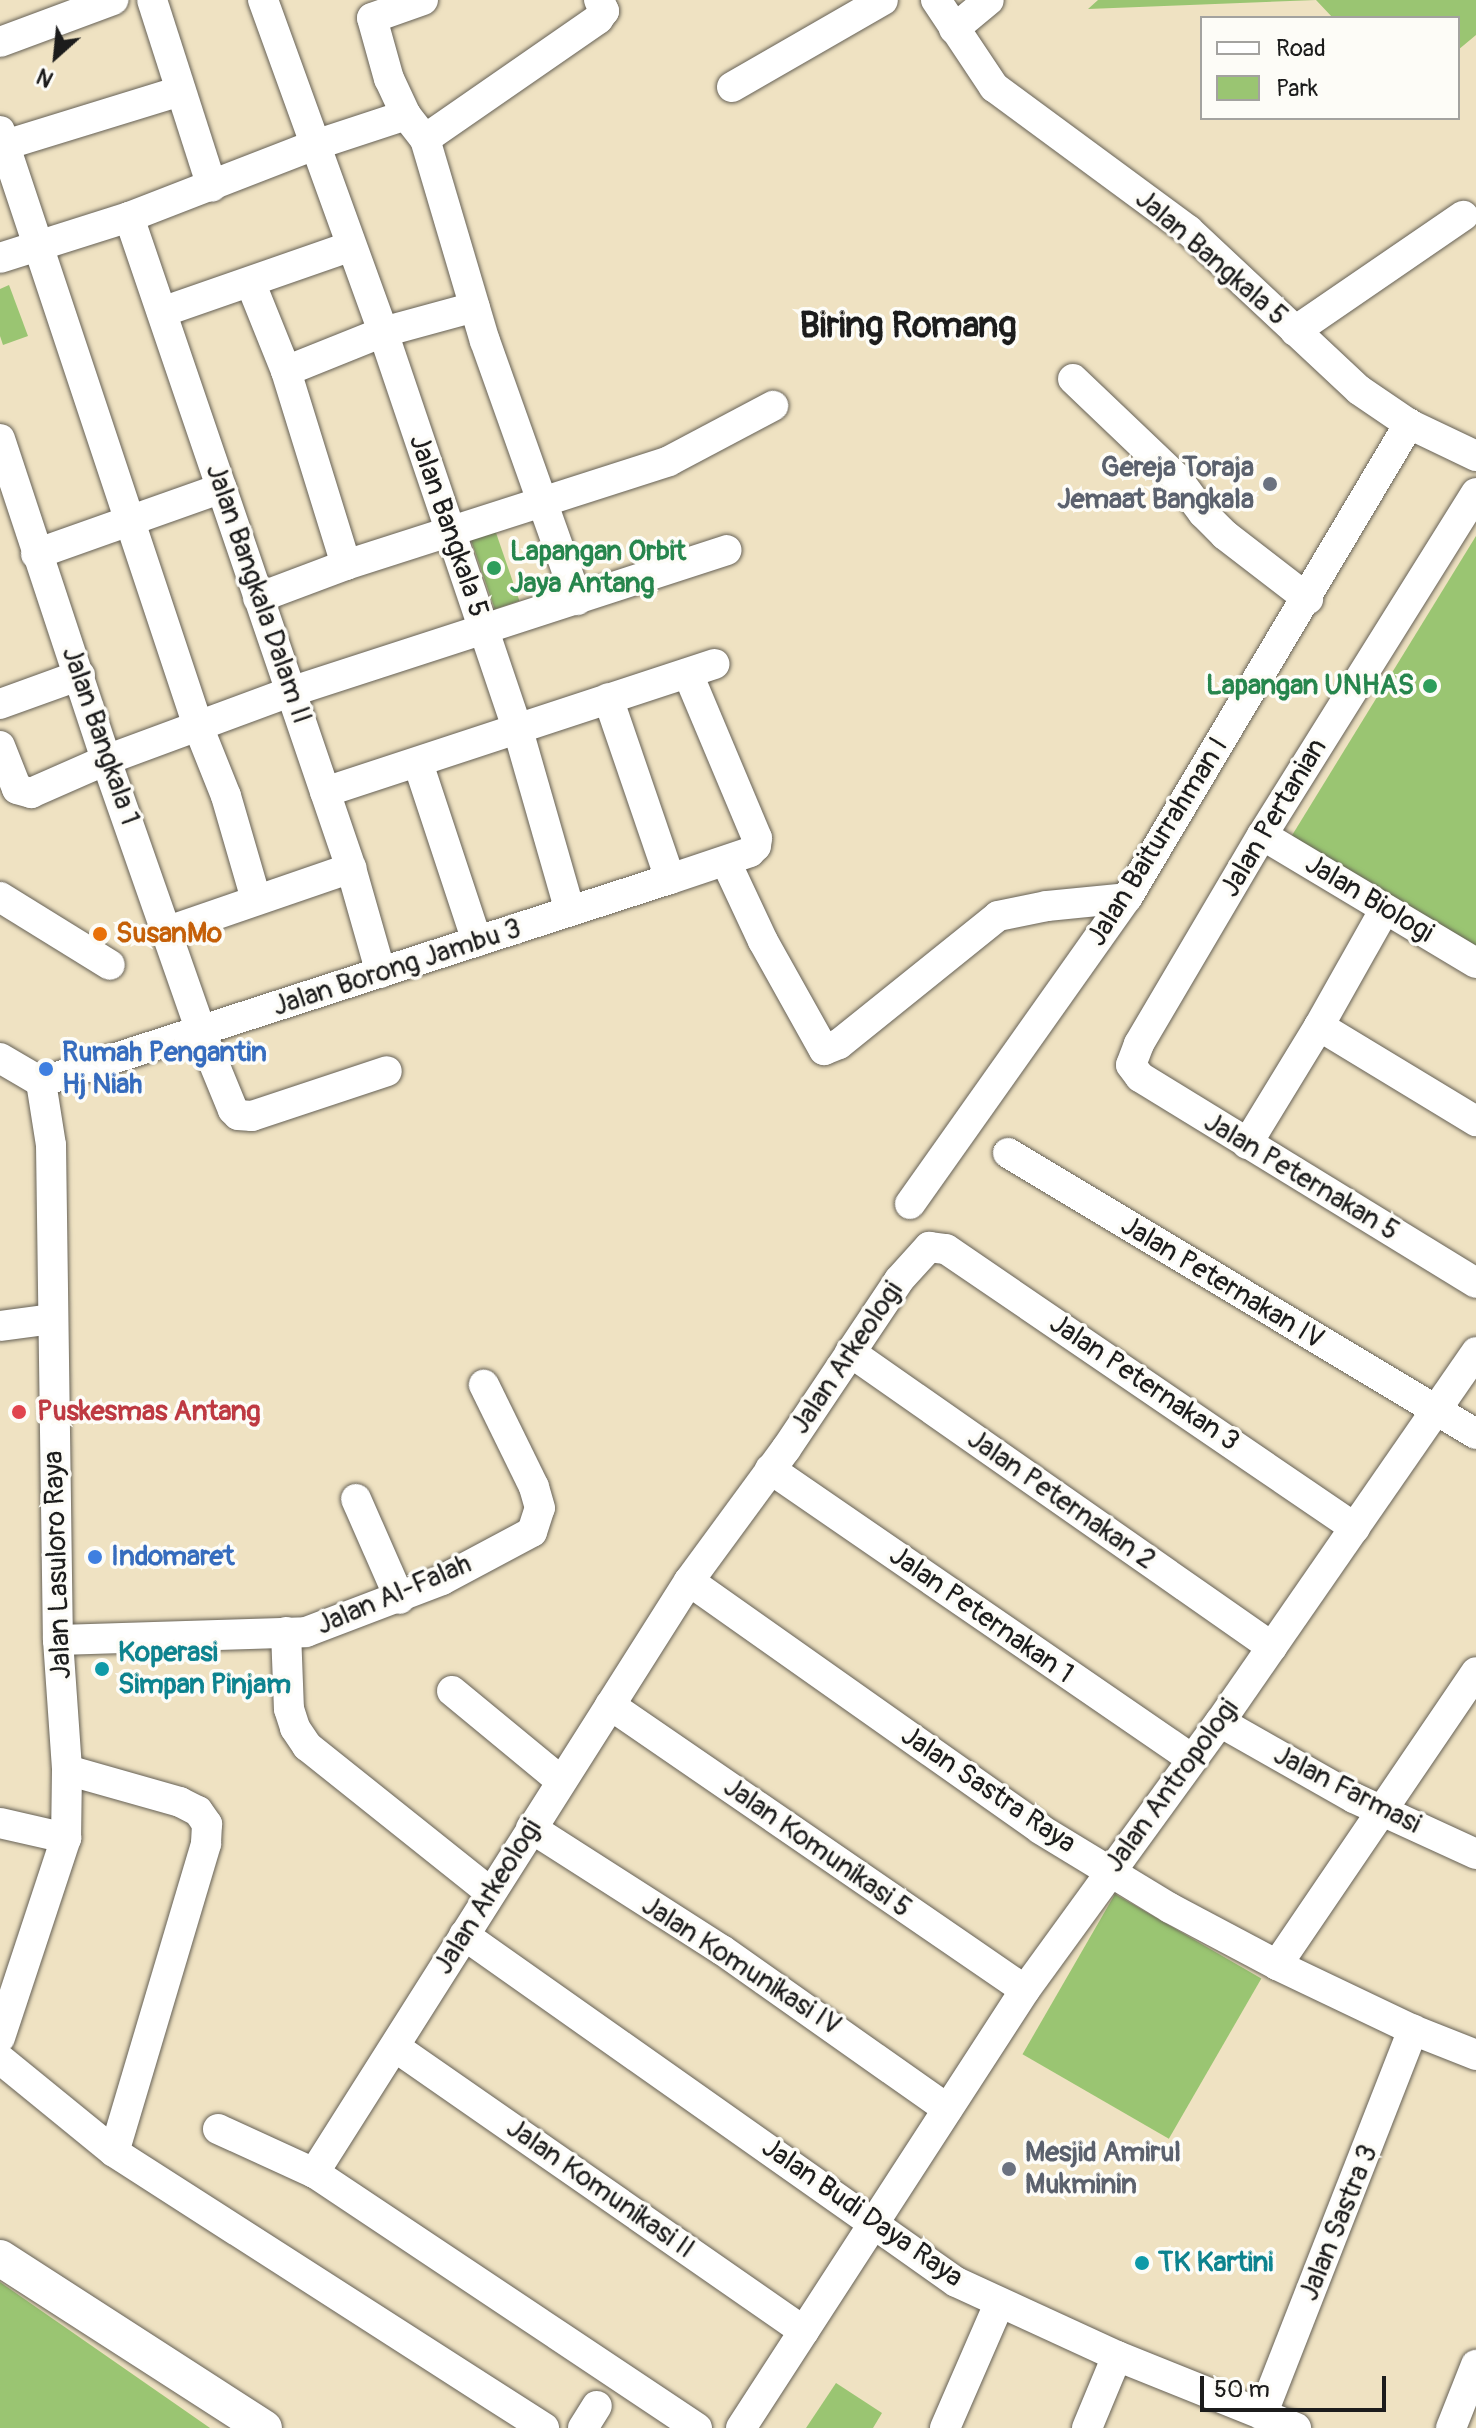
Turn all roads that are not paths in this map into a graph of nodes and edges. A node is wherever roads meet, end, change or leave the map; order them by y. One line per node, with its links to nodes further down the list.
1 (152, 0): 13 (street)
2 (263, 0): 17 (street, Jalan Bangkala 5)
3 (423, 0): 9 (street)
4 (599, 0): 16 (street)
5 (883, 0): 12 (street)
6 (936, 0): 10 (street, Jalan Bangkala 5)
7 (989, 0): 10 (street)
8 (101, 2): 11 (street)
9 (370, 9): 14 (street)
10 (954, 29): 27 (street, Jalan Bangkala 5)
11 (0, 42)
12 (732, 87)
13 (180, 91): 15 (street); 18 (street)
14 (406, 115): 16 (street); 17 (street)
15 (2, 138): 21 (street)
16 (425, 139): 25 (street)
17 (315, 145): 18 (street); 22 (street, Jalan Bangkala 5)
18 (212, 187): 20 (street)
19 (1463, 216): 27 (street)
20 (129, 217): 21 (street); 26 (street, Jalan Bangkala Dalam II)
21 (38, 243): 23 (street); 38 (street)
22 (351, 246): 24 (street); 28 (street, Jalan Bangkala 5)
23 (0, 258)
24 (251, 284): 26 (street); 29 (street)
25 (475, 307): 28 (street); 37 (street)
26 (162, 312): 35 (street, Jalan Bangkala Dalam II)
27 (1295, 331): 32 (street, Jalan Bangkala 5)
28 (383, 332): 29 (street); 39 (street, Jalan Bangkala 5)
29 (286, 371): 42 (street)
30 (1073, 379): 44 (street)
31 (773, 406): 37 (street)
32 (1409, 424): 34 (street, Jalan Bangkala 5); 44 (street, Jalan Baiturrahman I)
33 (0, 439): 41 (street, Jalan Bangkala 1)
34 (1476, 456)
35 (222, 488): 38 (street); 43 (street, Jalan Bangkala Dalam II)
36 (1476, 493): 57 (street, Jalan Pertanian)
37 (544, 503): 39 (street); 45 (street)
38 (132, 522): 41 (street); 51 (street)
39 (448, 531): 42 (street); 46 (street, Jalan Bangkala 5)
40 (726, 550): 45 (street)
41 (36, 554): 47 (street, Jalan Bangkala 1)
42 (346, 565): 43 (street)
43 (258, 598): 48 (street, Jalan Bangkala Dalam II)
44 (1308, 599): 62 (street, Jalan Baiturrahman I)
45 (577, 600): 46 (street)
46 (483, 630): 48 (street); 52 (street, Jalan Bangkala 5)
47 (80, 675): 50 (street); 54 (street, Jalan Bangkala 1)
48 (290, 692): 51 (street); 56 (street, Jalan Bangkala Dalam II)
49 (608, 698): 52 (street); 58 (street, Jalan Borong Jambu 3); 60 (street)
50 (0, 704)
51 (198, 726): 54 (street); 63 (street)
52 (518, 730): 55 (street); 65 (street, Jalan Bangkala 5)
53 (0, 746): 54 (street)
54 (106, 760): 66 (street, Jalan Bangkala 1)
55 (418, 763): 56 (street); 67 (street)
56 (325, 792): 59 (street, Jalan Bangkala Dalam II)
57 (1262, 835): 64 (street, Jalan Biologi); 74 (street, Jalan Pertanian)
58 (726, 862): 60 (street, Jalan Borong Jambu 3); 62 (street)
59 (351, 868): 63 (street); 70 (street, Jalan Bangkala Dalam II)
60 (670, 879): 65 (street, Jalan Borong Jambu 3)
61 (0, 897): 69 (street)
62 (1127, 898): 80 (street, Jalan Baiturrahman I)
63 (256, 899): 66 (street)
64 (1385, 909): 68 (street, Jalan Biologi); 71 (street)
65 (570, 911): 67 (street, Jalan Borong Jambu 3)
66 (168, 931): 72 (street, Jalan Bangkala 1)
67 (477, 941): 70 (street, Jalan Borong Jambu 3)
68 (1476, 963)
69 (110, 965)
70 (381, 973): 72 (street, Jalan Borong Jambu 3)
71 (1319, 1026): 77 (street); 78 (street)
72 (201, 1032): 75 (street, Jalan Bangkala 1); 76 (street, Jalan Borong Jambu 3)
73 (0, 1058): 76 (street)
74 (1131, 1065): 78 (street, Jalan Peternakan 5)
75 (387, 1071)
76 (41, 1082): 83 (street, Jalan Lasuloro Raya)
77 (1476, 1121)
78 (1247, 1144): 82 (street, Jalan Peternakan 5)
79 (1008, 1153): 88 (street, Jalan Peternakan IV)
80 (910, 1204)
81 (929, 1247): 85 (street, Jalan Arkeologi); 92 (street, Jalan Peternakan 3)
82 (1476, 1283)
83 (52, 1319): 84 (street); 96 (street, Jalan Lasuloro Raya)
84 (0, 1326)
85 (850, 1352): 90 (street, Jalan Arkeologi); 97 (street, Jalan Peternakan 2)
86 (1476, 1352): 88 (street, Jalan Antropologi)
87 (484, 1385): 94 (street, Jalan Al-Falah)
88 (1435, 1413): 89 (street, Jalan Peternakan IV); 92 (street, Jalan Antropologi)
89 (1476, 1434)
90 (770, 1469): 93 (street, Jalan Arkeologi); 102 (street, Jalan Peternakan 1)
91 (356, 1499): 94 (street)
92 (1355, 1528): 97 (street, Jalan Antropologi)
93 (689, 1581): 100 (street, Jalan Arkeologi); 110 (street, Jalan Sastra Raya)
94 (400, 1599): 95 (street, Jalan Al-Falah)
95 (286, 1632): 96 (street, Jalan Al-Falah); 111 (street)
96 (58, 1640): 103 (street, Jalan Lasuloro Raya)
97 (1272, 1647): 101 (street, Jalan Antropologi)
98 (1476, 1672): 105 (street)
99 (452, 1691): 104 (street)
100 (610, 1705): 104 (street, Jalan Arkeologi); 114 (street, Jalan Komunikasi 5)
101 (1220, 1722): 102 (street, Jalan Antropologi); 105 (street, Jalan Farmasi)
102 (1192, 1759): 110 (street, Jalan Antropologi)
103 (67, 1770): 108 (street, Jalan Lasuloro Raya); 122 (street)
104 (560, 1780): 107 (street, Jalan Arkeologi)
105 (1383, 1811): 109 (street, Jalan Farmasi); 113 (street)
106 (0, 1823): 108 (street)
107 (531, 1828): 111 (street, Jalan Arkeologi); 120 (street, Jalan Komunikasi IV)
108 (66, 1838): 116 (street, Jalan Lasuloro Raya)
109 (1476, 1854)
110 (1110, 1871): 113 (street, Jalan Sastra Raya); 114 (street, Jalan Antropologi)
111 (490, 1892): 112 (street, Jalan Arkeologi)
112 (464, 1935): 117 (street, Jalan Arkeologi); 124 (street, Jalan Budi Daya Raya)
113 (1277, 1965): 115 (street, Jalan Sastra Raya)
114 (1025, 1990): 120 (street, Jalan Antropologi)
115 (1413, 2030): 118 (street, Jalan Sastra Raya); 130 (street, Jalan Sastra 3)
116 (0, 2037)
117 (395, 2047): 123 (street, Jalan Arkeologi); 127 (street, Jalan Komunikasi II)
118 (1476, 2055)
119 (0, 2059): 122 (street)
120 (947, 2109): 124 (street, Jalan Antropologi)
121 (218, 2129): 123 (street)
122 (114, 2152): 132 (street)
123 (314, 2173): 133 (street)
124 (872, 2224): 126 (street, Jalan Budi Daya Raya); 127 (street, Jalan Antropologi)
125 (0, 2258): 131 (street)
126 (999, 2304): 128 (street, Jalan Budi Daya Raya); 135 (street)
127 (804, 2331): 134 (street, Jalan Antropologi)
128 (1117, 2356): 130 (street, Jalan Budi Daya Raya); 136 (street)
129 (1476, 2365): 138 (street)
130 (1241, 2416): 137 (street, Jalan Budi Daya Raya)
131 (264, 2428)
132 (544, 2428)
133 (697, 2428)
134 (741, 2428)
135 (945, 2428)
136 (1087, 2428)
137 (1296, 2428)
138 (1451, 2428)

